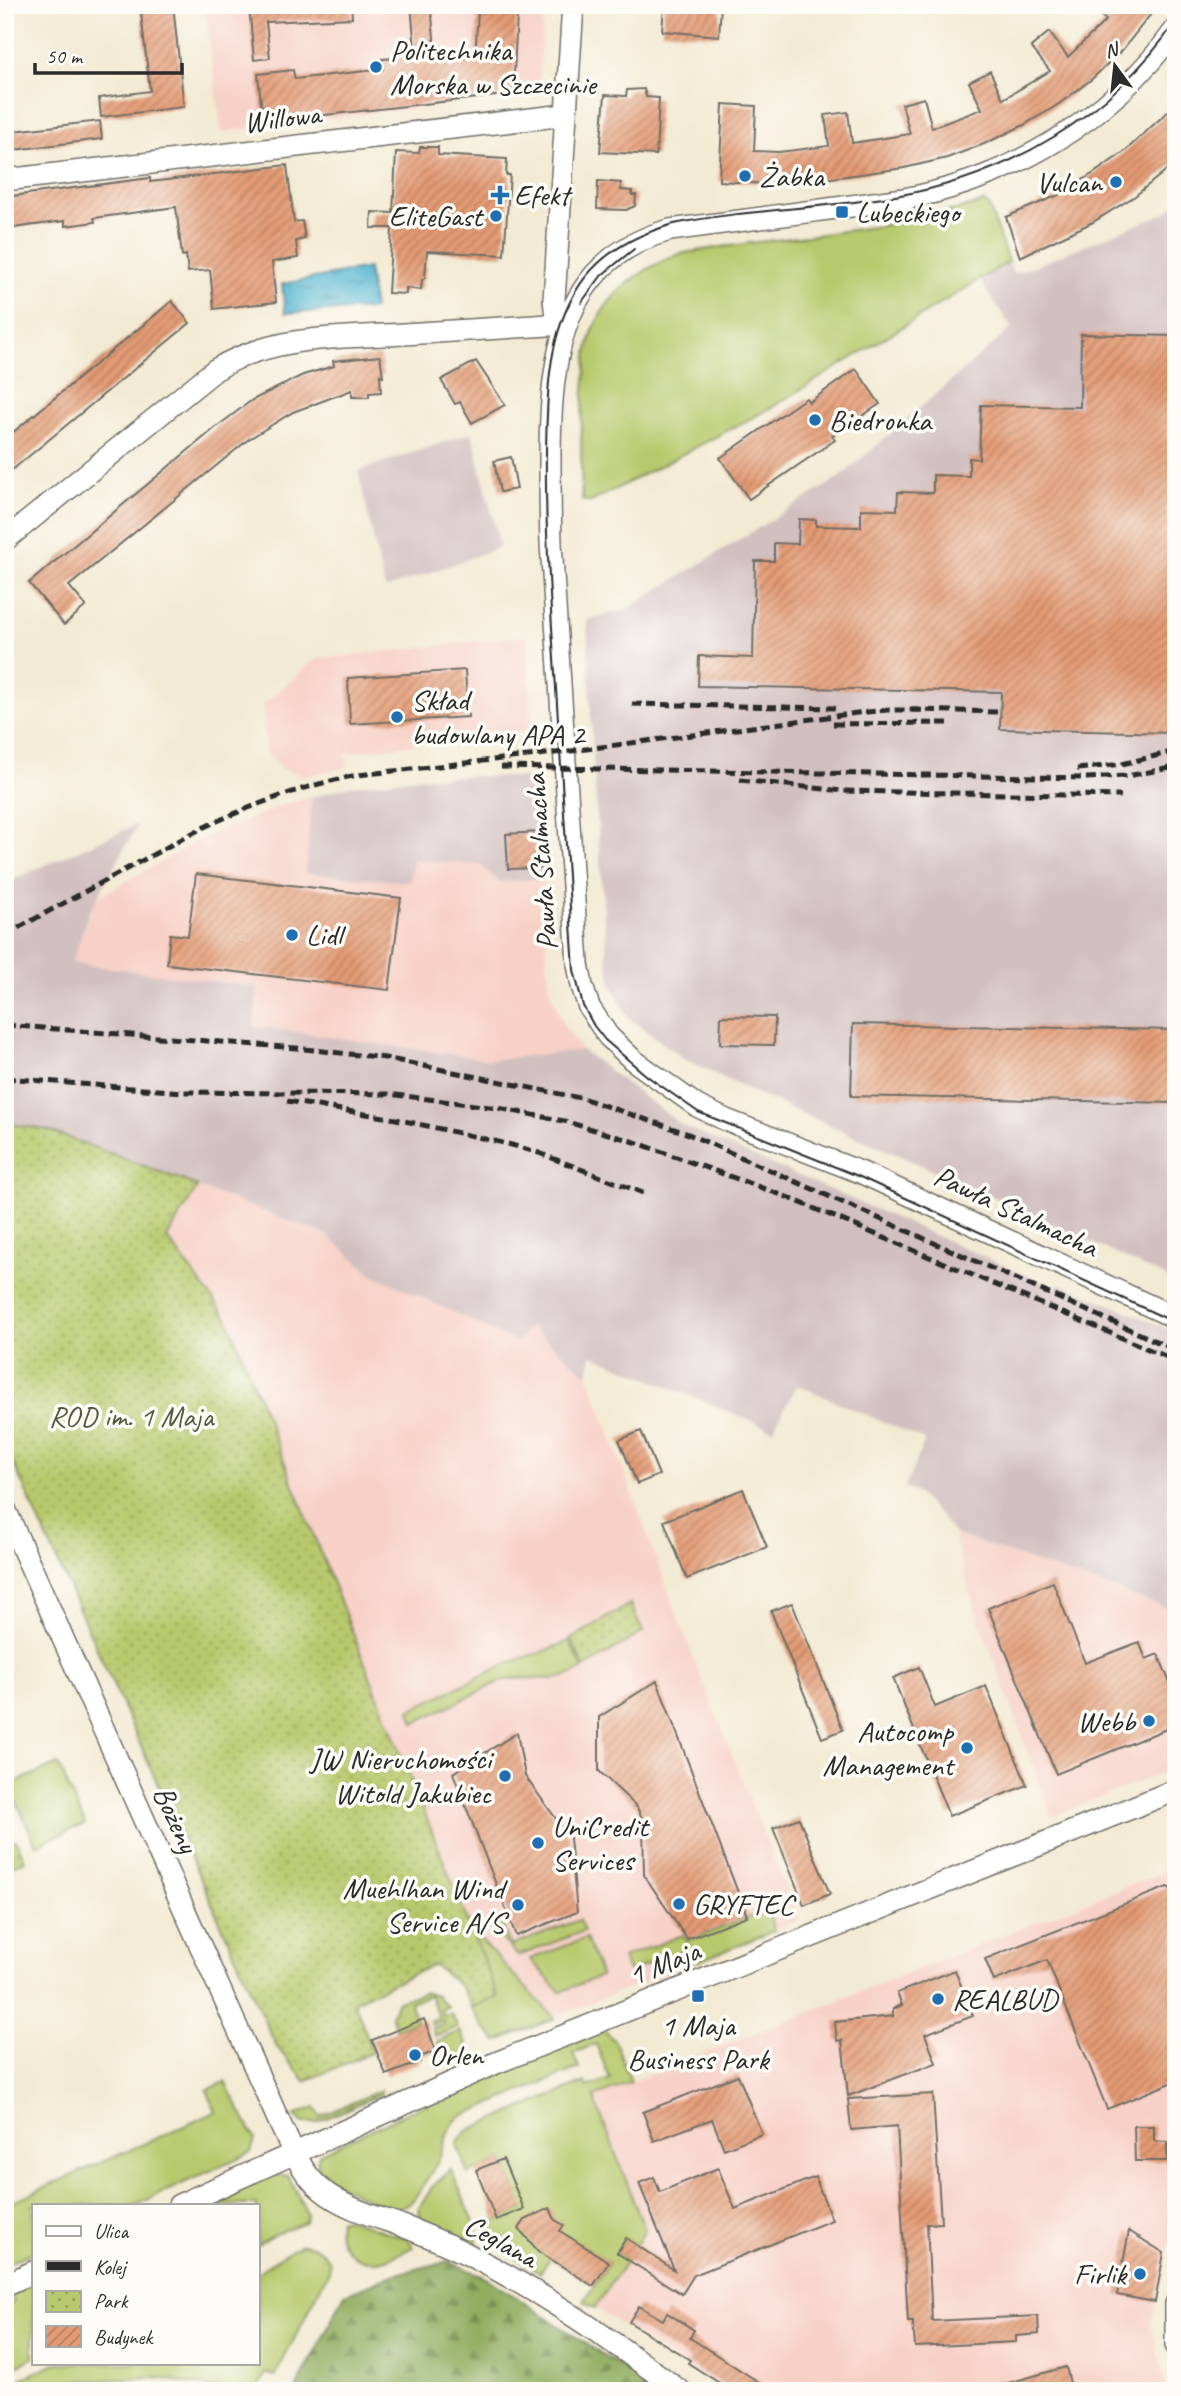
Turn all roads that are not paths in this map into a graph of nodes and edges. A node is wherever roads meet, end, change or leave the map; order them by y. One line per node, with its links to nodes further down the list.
1 (573, 5): 3 (street)
2 (1176, 29): 5 (street, Pawła Stalmacha)
3 (565, 115): 4 (street, Willowa); 5 (street)
4 (5, 180)
5 (566, 324): 6 (street); 7 (street, Pawła Stalmacha)
6 (5, 540)
7 (1176, 1318)
8 (5, 1509): 10 (street, Bożeny)
9 (1176, 1790): 10 (street, 1 Maja)
10 (294, 2153): 11 (street, 1 Maja); 16 (street, Ceglana)
11 (181, 2204)
12 (32, 2272): 13 (street)
13 (5, 2285)
14 (1176, 2304): 15 (street)
15 (1176, 2345)
16 (680, 2391)

